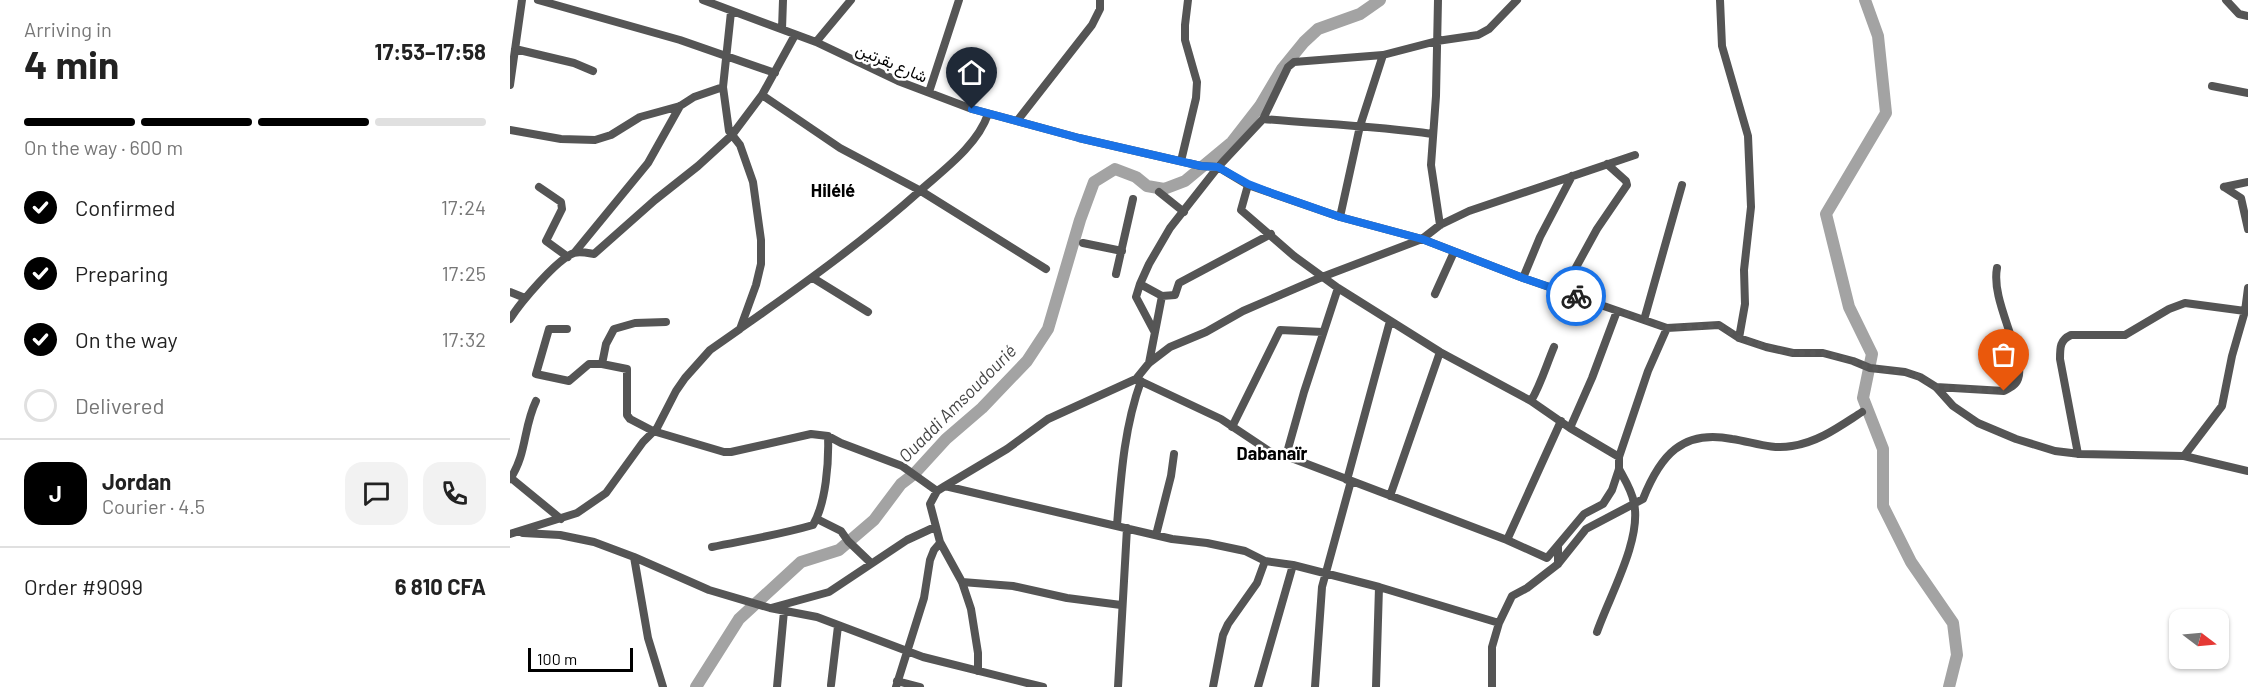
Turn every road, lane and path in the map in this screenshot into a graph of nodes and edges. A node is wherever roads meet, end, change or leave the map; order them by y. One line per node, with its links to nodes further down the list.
1 (522, 0): 19 (street)
2 (538, 0): 21 (street)
3 (703, 0): 13 (street, شارع بقرتين)
4 (783, 0): 15 (street)
5 (851, 0): 18 (street)
6 (959, 0): 27 (street)
7 (1100, 0): 33 (street)
8 (1188, 0): 39 (street)
9 (1438, 0): 17 (street)
10 (1517, 0): 17 (street)
11 (1720, 0): 87 (street)
12 (2226, 0): 14 (street)
13 (731, 12): 15 (street, شارع بقرتين); 21 (street)
14 (2248, 16)
15 (782, 29): 16 (street, شارع بقرتين)
16 (795, 35): 18 (street, شارع بقرتين); 23 (street)
17 (1437, 41): 20 (street); 36 (street)
18 (816, 42): 27 (street, شارع بقرتين)
19 (516, 49): 22 (street); 24 (street)
20 (1383, 55): 32 (street); 34 (street)
21 (725, 58): 23 (street); 25 (street)
22 (592, 71)
23 (775, 73): 29 (street)
24 (510, 85)
25 (723, 87): 30 (street); 37 (street)
26 (2212, 87): 28 (street)
27 (929, 92): 31 (street, شارع بقرتين)
28 (2248, 93)
29 (762, 95): 37 (street); 47 (street)
30 (680, 106): 35 (street); 58 (street)
31 (987, 114): 33 (street, شارع بقرتين); 47 (street)
32 (1263, 119): 34 (street); 41 (street)
33 (1017, 121): 39 (street, شارع بقرتين)
34 (1360, 126): 36 (street); 51 (street)
35 (510, 130)
36 (1431, 134): 52 (street)
37 (732, 135): 58 (street); 84 (street)
38 (1635, 155): 40 (street)
39 (1180, 161): 41 (street, شارع بقرتين)
40 (1607, 164): 42 (street); 70 (street)
41 (1218, 167): 44 (street); 50 (street)
42 (1572, 176): 52 (street); 66 (street)
43 (2248, 182): 53 (street)
44 (1248, 184): 51 (street); 54 (street)
45 (1682, 185): 79 (street)
46 (539, 187): 60 (street)
47 (921, 190): 62 (street); 65 (street)
48 (1159, 192): 50 (street)
49 (1133, 200): 57 (street)
50 (1184, 212): 67 (street)
51 (1340, 217): 55 (street)
52 (1440, 225): 55 (street)
53 (2248, 229)
54 (1271, 234): 64 (street); 73 (street)
55 (1422, 239): 59 (street); 64 (street)
56 (1083, 243): 57 (street)
57 (1122, 251): 63 (street)
58 (575, 252): 60 (street)
59 (1454, 252): 66 (street); 72 (street)
60 (568, 257): 74 (street)
61 (1997, 268): 93 (street)
62 (1046, 269)
63 (1116, 274)
64 (1322, 277): 68 (street); 90 (street)
65 (813, 278): 77 (street); 84 (street)
66 (1523, 278): 70 (street)
67 (1140, 284): 73 (street); 86 (street)
68 (1338, 288): 80 (street); 85 (street)
69 (2248, 288): 76 (street)
70 (1563, 291): 75 (street)
71 (510, 292): 74 (street)
72 (1435, 294)
73 (1162, 296): 86 (street)
74 (525, 298): 78 (street)
75 (1617, 310): 79 (street); 99 (street)
76 (2245, 311): 103 (street); 105 (street)
77 (868, 312)
78 (510, 319)
79 (1644, 320): 82 (street)
80 (1390, 321): 89 (street); 110 (street)
81 (666, 322): 91 (street)
82 (1667, 328): 87 (street); 106 (street)
83 (567, 329): 91 (street)
84 (740, 329): 100 (street)
85 (1323, 332): 98 (street); 104 (street)
86 (1155, 333): 90 (street)
87 (1739, 338): 93 (street)
88 (1554, 347): 95 (street)
89 (1440, 352): 95 (street); 113 (street)
90 (1149, 363): 92 (street)
91 (602, 364): 100 (street)
92 (1138, 380): 98 (street); 111 (street); 117 (street)
93 (1936, 387): 103 (street)
94 (536, 401): 109 (street)
95 (1531, 401): 97 (street)
96 (1862, 412): 114 (street)
97 (1561, 421): 99 (street); 122 (street)
98 (1232, 427): 104 (street)
99 (1570, 428): 106 (street)
100 (653, 431): 101 (street); 115 (street)
101 (828, 436): 112 (street); 116 (street)
102 (1174, 454): 121 (street)
103 (2078, 454): 105 (street)
104 (1286, 456): 110 (street)
105 (2184, 456): 108 (street)
106 (1619, 457): 107 (street)
107 (1619, 469): 114 (street); 124 (street)
108 (2248, 471)
109 (510, 478): 115 (street)
110 (1349, 480): 113 (street); 131 (street)
111 (945, 486): 112 (street); 117 (street)
112 (937, 491): 118 (street)
113 (1390, 496): 122 (street)
114 (1635, 504): 129 (street); 139 (street)
115 (561, 519): 120 (street)
116 (817, 519): 125 (street); 128 (street)
117 (1117, 525): 119 (street)
118 (934, 527): 123 (street); 128 (street)
119 (1127, 528): 121 (street); 134 (street)
120 (512, 534): 126 (street)
121 (1156, 536): 127 (street)
122 (1507, 540): 124 (street)
123 (940, 543): 132 (street); 140 (street)
124 (1558, 545): 129 (street)
125 (712, 546)
126 (634, 557): 135 (street); 144 (street)
127 (1265, 561): 130 (street); 149 (street)
128 (871, 563): 135 (street)
129 (1558, 564): 137 (street)
130 (1293, 565): 131 (street); 150 (street)
131 (1325, 573): 133 (street); 151 (street)
132 (962, 582): 134 (street); 141 (street)
133 (1379, 587): 137 (street); 152 (street)
134 (1121, 605): 148 (street)
135 (770, 608): 136 (street)
136 (784, 611): 138 (street); 145 (street)
137 (1499, 623): 153 (street)
138 (838, 626): 140 (street); 143 (street)
139 (1597, 632)
140 (909, 650): 141 (street); 142 (street)
141 (978, 671): 147 (street)
142 (897, 684): 146 (street)
143 (831, 685)
144 (663, 687)
145 (777, 687)
146 (920, 687)
147 (1043, 687)
148 (1118, 687)
149 (1213, 687)
150 (1258, 687)
151 (1315, 687)
152 (1376, 687)
153 (1492, 687)

